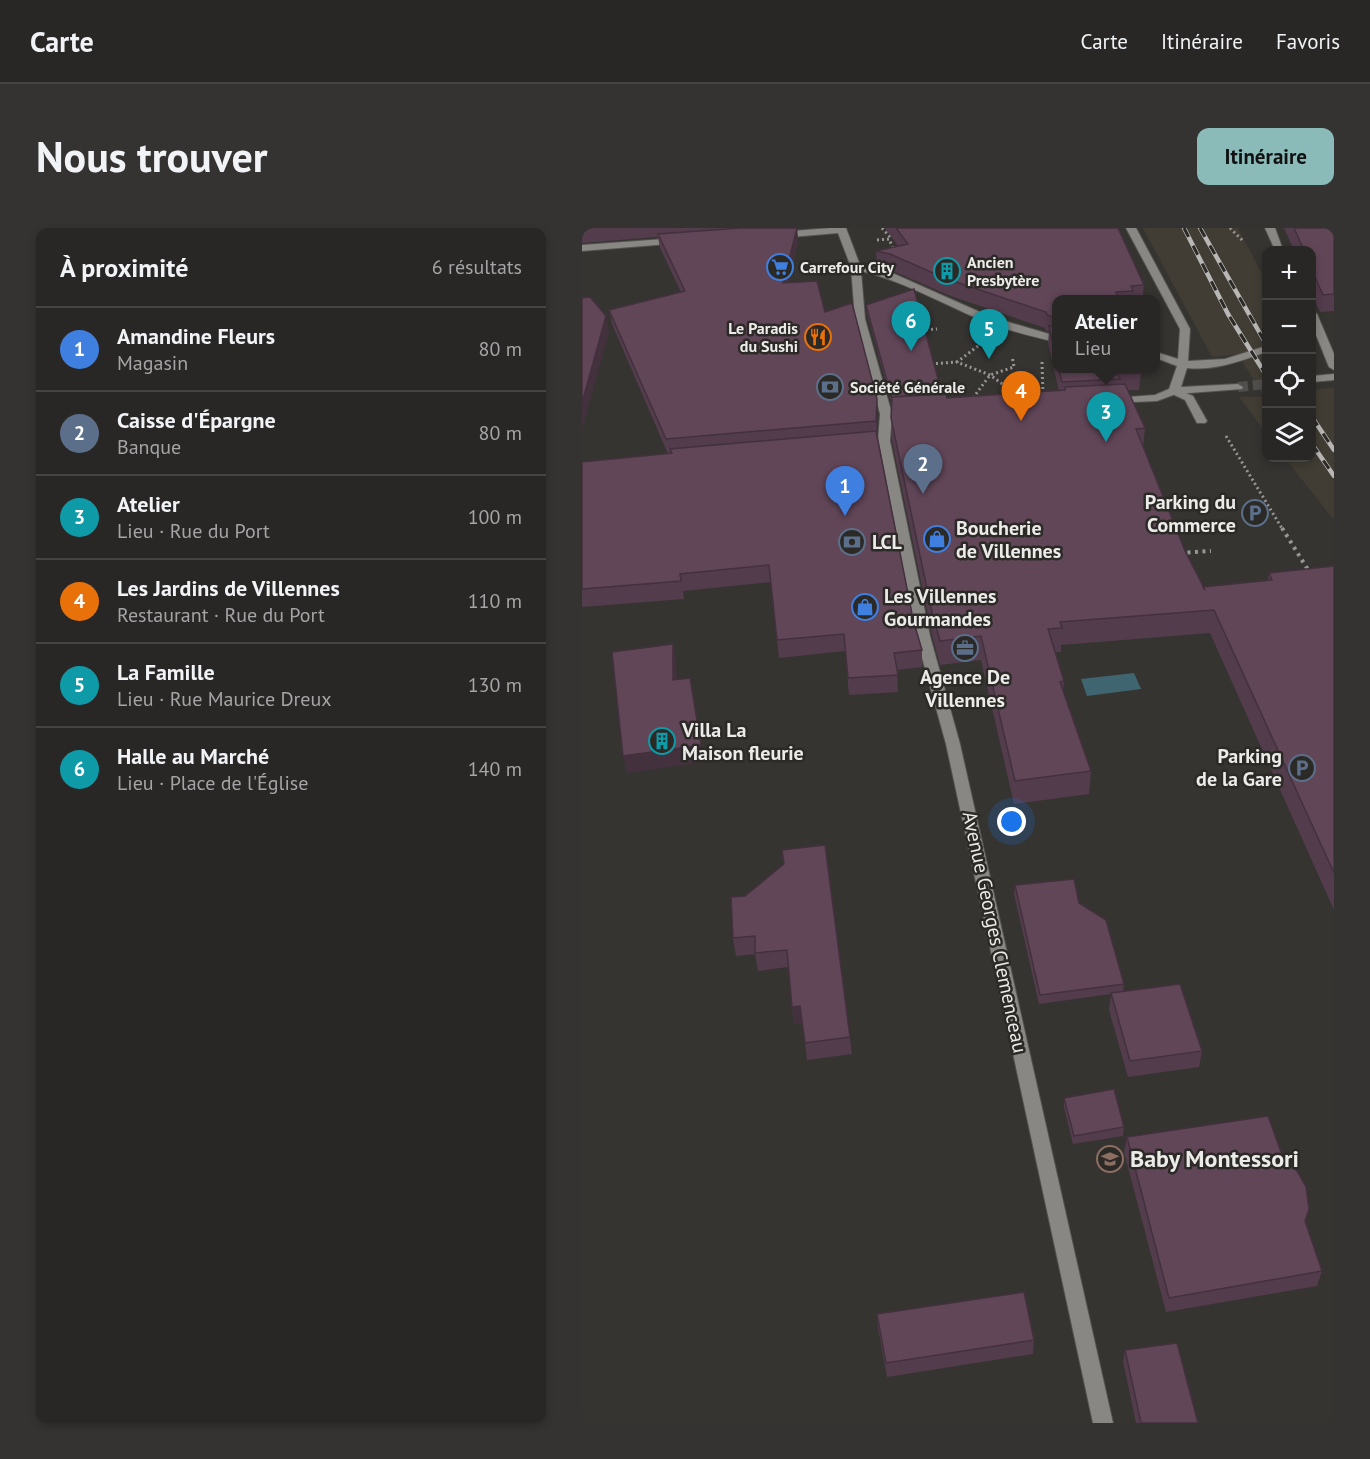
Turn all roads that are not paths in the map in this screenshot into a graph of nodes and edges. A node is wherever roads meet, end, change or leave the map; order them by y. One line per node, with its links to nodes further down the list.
1 (1131, 228): 13 (street)
2 (1270, 228): 6 (street)
3 (840, 229): 4 (street); 8 (street, Avenue Georges Clemenceau)
4 (771, 235)
5 (688, 241): 7 (street)
6 (1277, 246)
7 (582, 248)
8 (856, 267): 10 (street); 21 (street, Avenue Georges Clemenceau)
9 (1316, 326): 14 (street)
10 (1052, 338)
11 (1262, 350): 13 (street)
12 (1160, 357): 13 (street)
13 (1183, 364): 18 (street)
14 (1334, 367)
15 (1334, 376): 16 (street)
16 (1316, 378)
17 (1238, 387): 18 (street)
18 (1174, 391): 19 (street); 20 (street)
19 (1104, 402)
20 (1201, 422)
21 (1103, 1423)

